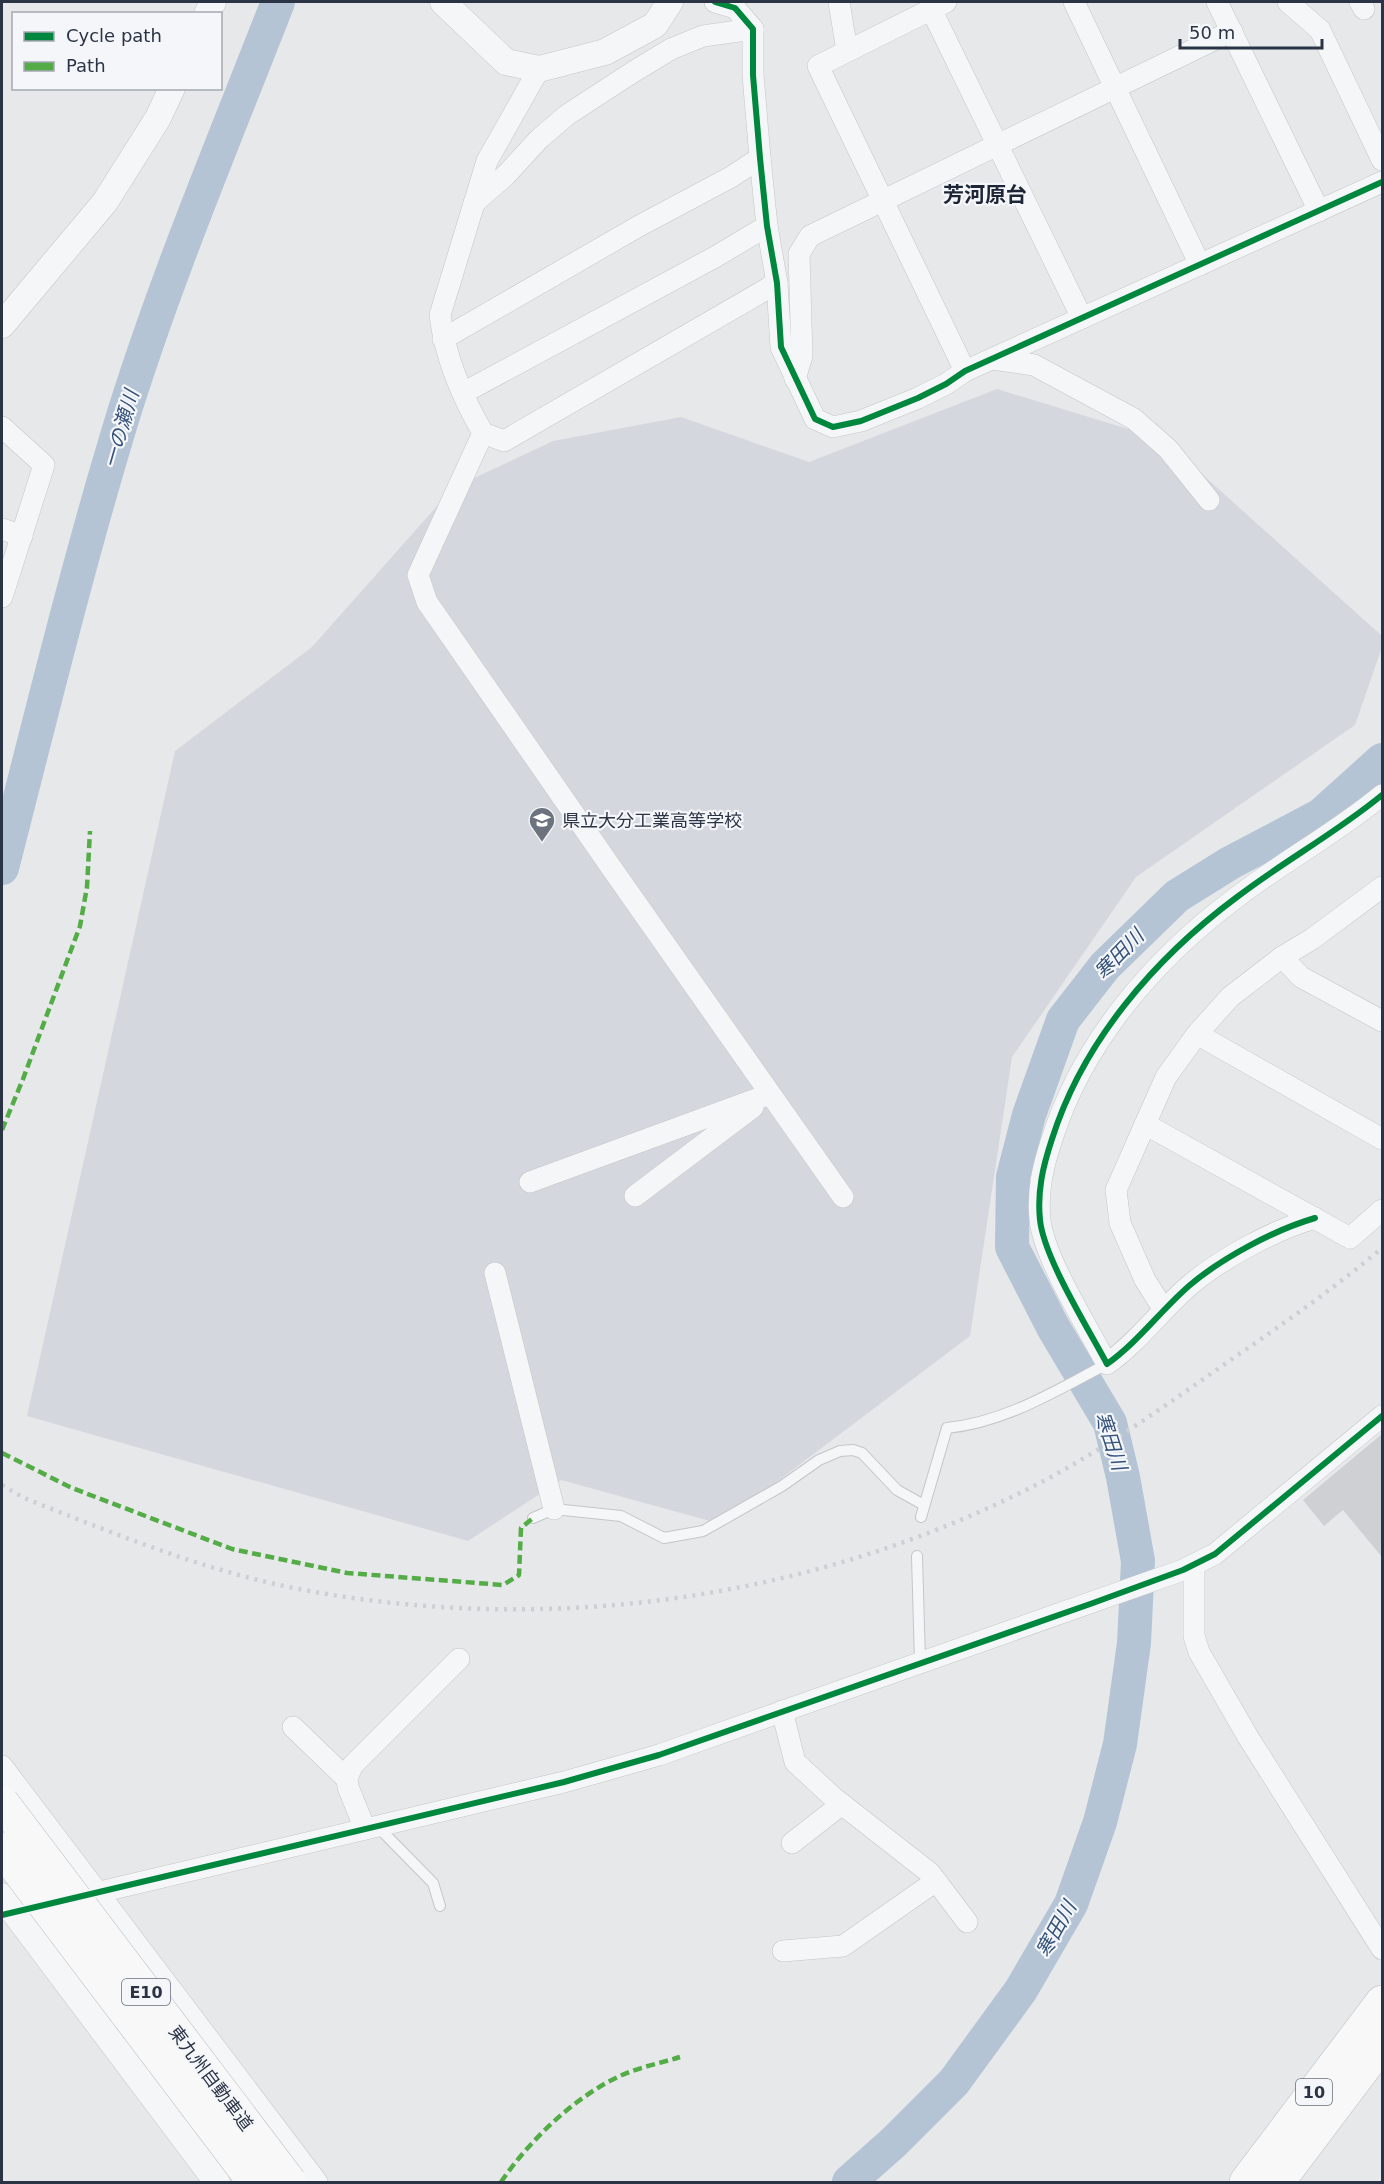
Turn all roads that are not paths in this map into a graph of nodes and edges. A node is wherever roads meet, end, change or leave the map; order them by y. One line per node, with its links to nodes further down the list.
1 (443, 2): 12 (street)
2 (670, 2): 12 (street)
3 (715, 2): 9 (street)
4 (839, 2): 11 (street)
5 (1074, 2): 13 (street)
6 (1217, 2): 10 (street)
7 (1288, 2): 17 (street)
8 (939, 5): 11 (street); 15 (street)
9 (753, 29): 16 (street); 20 (street)
10 (1232, 32): 13 (street); 21 (street)
11 (847, 51): 19 (street)
12 (538, 69): 20 (street)
13 (1115, 88): 15 (street); 23 (street)
14 (171, 90): 26 (street)
15 (998, 145): 19 (street); 25 (street)
16 (760, 158): 22 (street); 27 (street)
17 (1383, 160)
18 (1383, 182): 21 (street)
19 (883, 201): 29 (street); 30 (street)
20 (473, 203): 27 (street)
21 (1319, 211): 23 (street)
22 (767, 226): 24 (street); 31 (street)
23 (1200, 265): 25 (street)
24 (777, 283): 30 (street); 33 (street)
25 (1082, 318): 28 (street)
26 (2, 326)
27 (443, 339): 31 (street)
28 (993, 359): 29 (street); 34 (street)
29 (965, 371): 30 (street)
30 (795, 379)
31 (463, 393): 33 (street)
32 (2, 427): 36 (street)
33 (483, 433): 43 (street)
34 (1209, 500)
35 (2, 529): 36 (street)
36 (22, 536): 37 (street)
37 (2, 597)
38 (1383, 795): 53 (street)
39 (1378, 896): 40 (street)
40 (1282, 957): 41 (street); 42 (street)
41 (1383, 1022)
42 (1197, 1035): 44 (street); 45 (street)
43 (770, 1094): 46 (street); 47 (street); 48 (street)
44 (1145, 1124): 50 (street); 52 (street)
45 (1383, 1138)
46 (530, 1182)
47 (635, 1196)
48 (843, 1197)
49 (1383, 1210): 50 (street)
50 (1315, 1218): 52 (street)
51 (495, 1273): 56 (street)
52 (1164, 1310): 53 (street)
53 (1107, 1364): 55 (lane)
54 (1383, 1416): 60 (street)
55 (924, 1505): 56 (lane); 57 (lane)
56 (554, 1509): 58 (lane)
57 (921, 1517)
58 (533, 1518)
59 (917, 1556): 62 (lane)
60 (1188, 1568): 62 (street); 77 (street)
61 (459, 1659): 66 (street)
62 (920, 1662): 63 (street)
63 (782, 1711): 68 (street); 69 (street)
64 (293, 1727): 66 (street)
65 (2, 1766): 73 (street)
66 (347, 1779): 69 (street)
67 (2, 1802): 83 (highway, 東九州自動車道 / E10, bridge)
68 (842, 1804): 70 (street); 72 (street)
69 (371, 1828): 73 (street); 74 (lane)
70 (792, 1843)
71 (2, 1849): 82 (highway, 東九州自動車道 / E10, bridge)
72 (936, 1881): 76 (street); 78 (street)
73 (98, 1893): 75 (street); 84 (street)
74 (440, 1906)
75 (5, 1908): 81 (street)
76 (967, 1922)
77 (1383, 1949)
78 (783, 1951)
79 (1383, 2002): 85 (highway, 10)
80 (1383, 2044): 86 (highway, 10)
81 (217, 2182)
82 (254, 2182)
83 (290, 2182)
84 (317, 2182)
85 (1246, 2182)
86 (1278, 2182)

